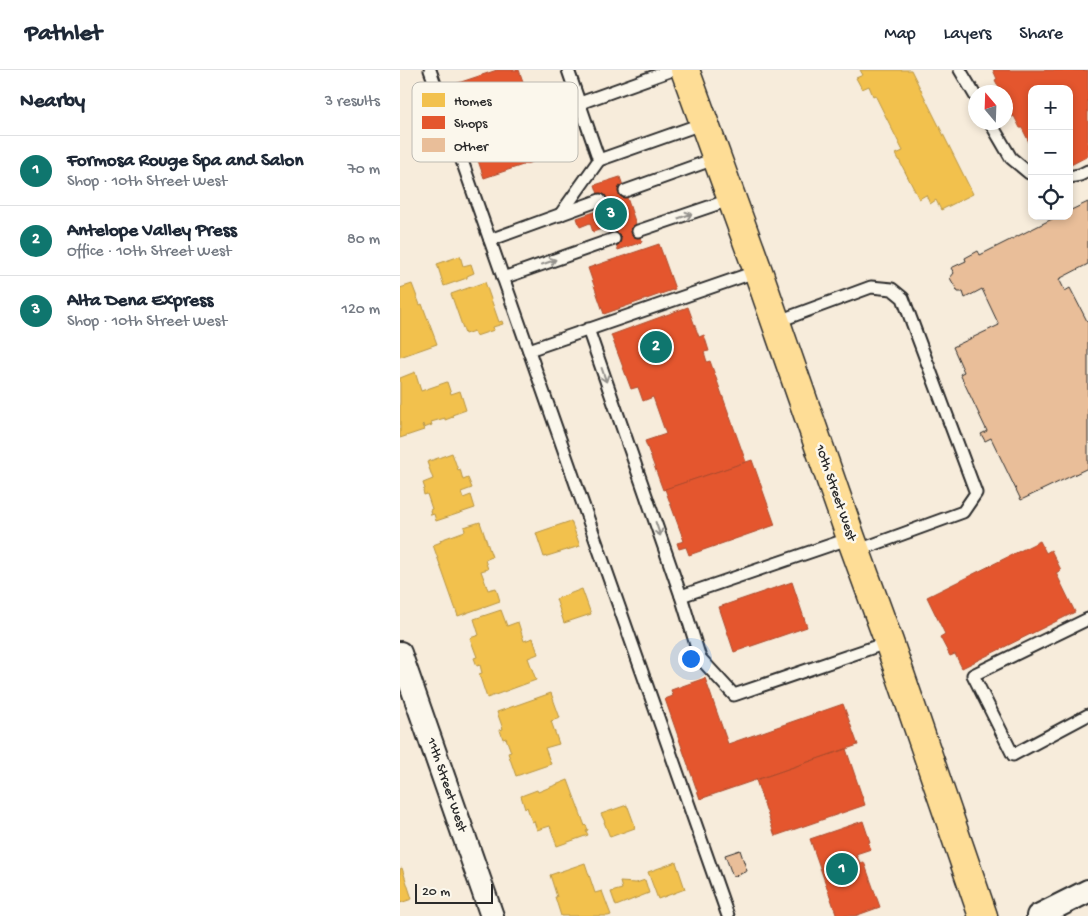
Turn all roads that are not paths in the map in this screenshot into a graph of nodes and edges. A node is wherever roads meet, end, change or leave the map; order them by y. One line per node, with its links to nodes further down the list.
1 (430, 70): 6 (lane)
2 (568, 70): 7 (lane)
3 (672, 70): 10 (lane)
4 (686, 70): 11 (main road, 10th Street West)
5 (960, 70): 8 (lane)
6 (434, 82)
7 (572, 82)
8 (969, 85)
9 (578, 98): 10 (lane)
10 (580, 103): 14 (lane)
11 (704, 123): 13 (main road, 10th Street West); 14 (lane)
12 (995, 130): 17 (lane)
13 (717, 158): 19 (lane); 20 (main road, 10th Street West)
14 (599, 160): 22 (lane)
15 (462, 162): 25 (lane)
16 (1088, 171): 18 (lane)
17 (1028, 172)
18 (1073, 176)
19 (625, 191)
20 (732, 199): 23 (lane, one-way to 20); 26 (main road, 10th Street West)
21 (600, 200): 22 (lane)
22 (560, 215): 25 (lane)
23 (638, 231)
24 (614, 239): 27 (lane, one-way to 24)
25 (490, 240): 27 (lane)
26 (758, 271): 28 (main road, 10th Street West); 29 (lane)
27 (504, 278): 30 (lane)
28 (776, 322): 31 (main road, 10th Street West); 31 (lane)
29 (588, 329): 30 (lane); 32 (lane, one-way to 32)
30 (529, 350): 39 (lane)
31 (853, 544): 32 (lane); 34 (main road, 10th Street West)
32 (681, 596): 34 (lane)
33 (1088, 618): 36 (lane)
34 (889, 642): 40 (main road, 10th Street West)
35 (400, 654): 38 (street, 11th Street West)
36 (1088, 715)
37 (1088, 891): 41 (street)
38 (492, 916)
39 (728, 916)
40 (983, 916)
41 (1038, 916)

